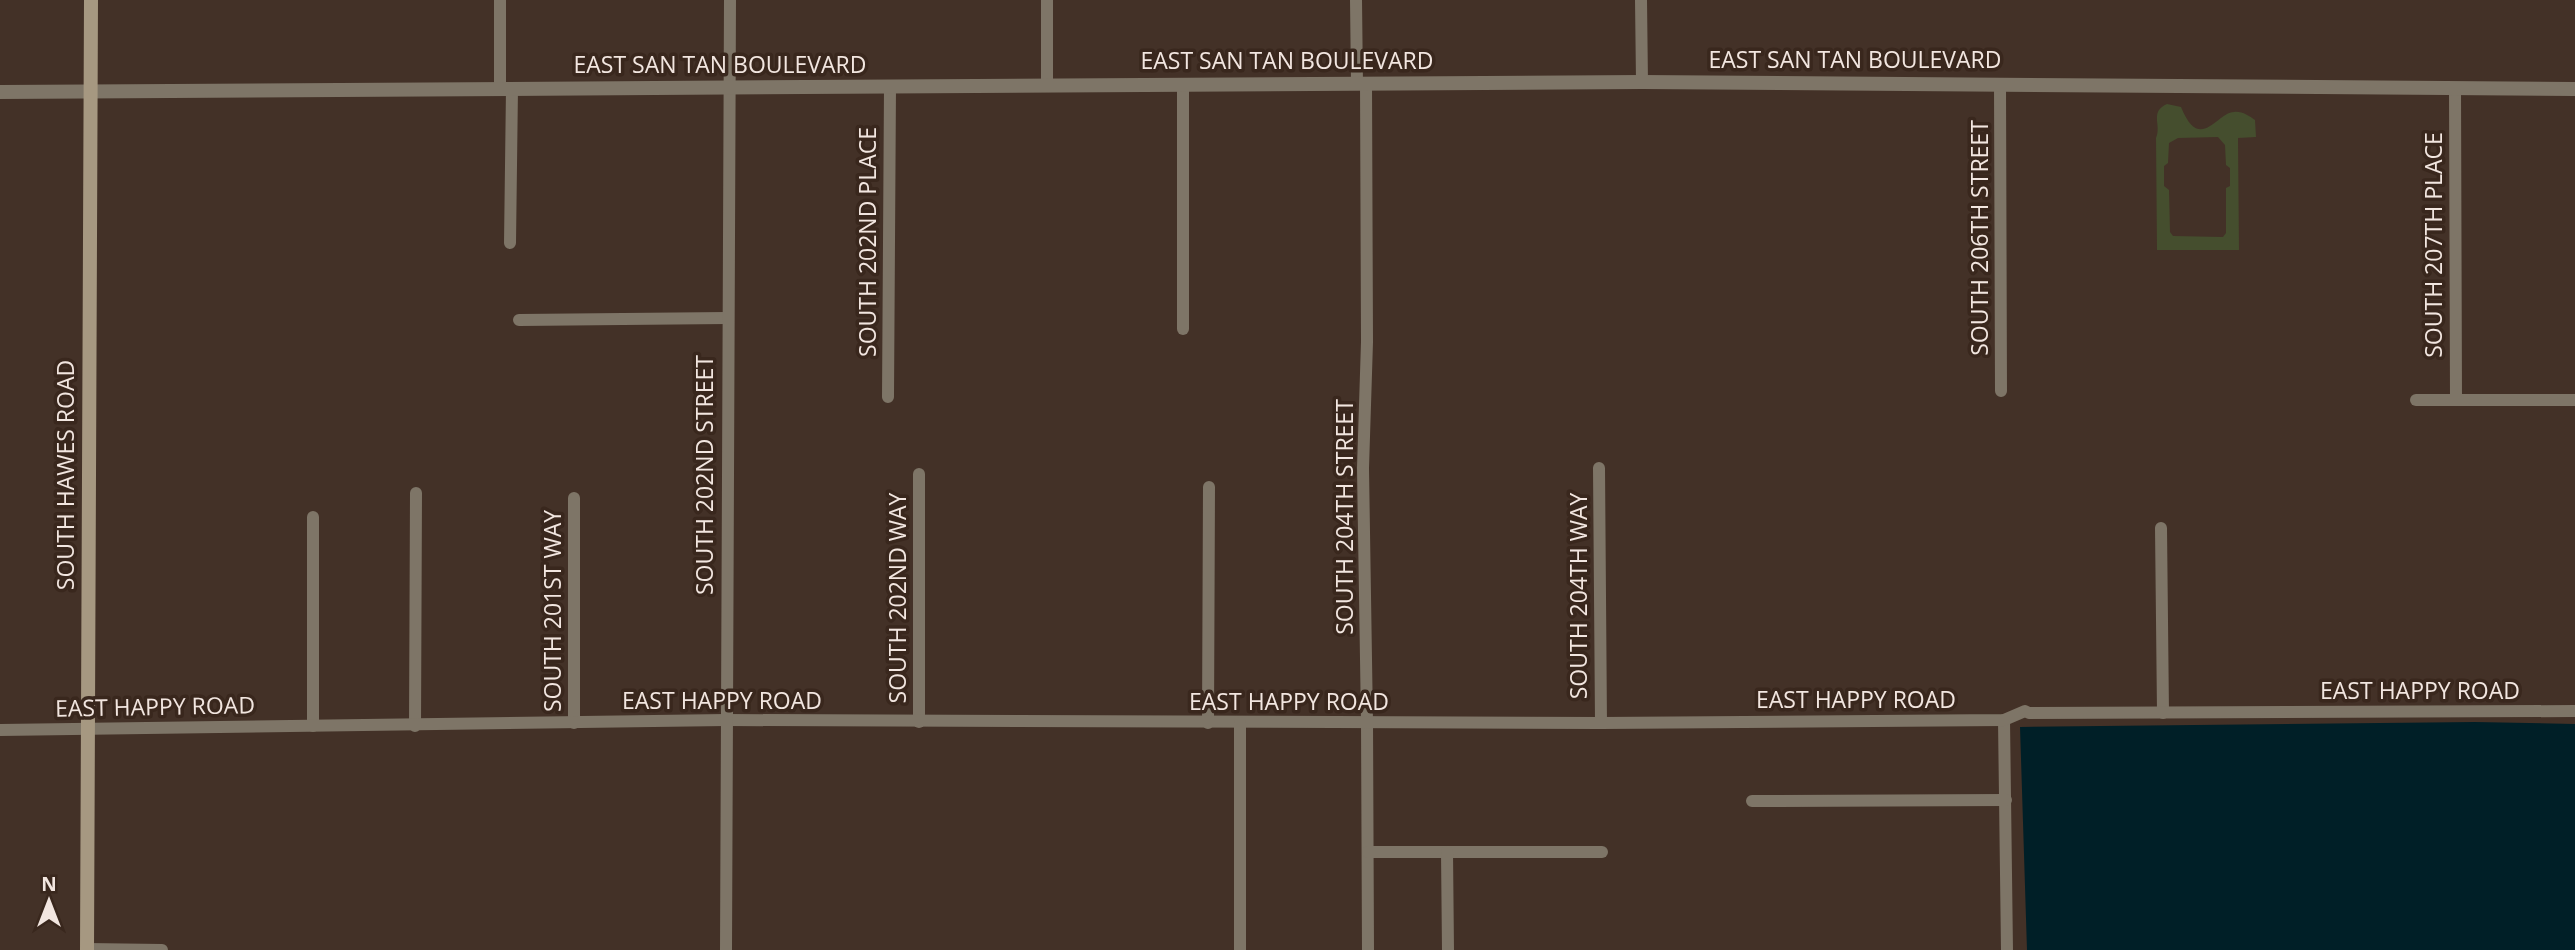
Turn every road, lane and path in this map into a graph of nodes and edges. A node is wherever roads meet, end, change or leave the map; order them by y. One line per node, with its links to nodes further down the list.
1 (91, 0): 17 (main road, SOUTH HAWES ROAD)
2 (500, 0): 14 (street)
3 (730, 0): 12 (street, SOUTH 202ND STREET)
4 (1047, 0): 11 (street)
5 (1356, 0): 8 (street, SOUTH 204TH STREET)
6 (1641, 0): 7 (street)
7 (1642, 82): 8 (street, EAST SAN TAN BOULEVARD); 9 (street, EAST SAN TAN BOULEVARD)
8 (1362, 84): 10 (street, EAST SAN TAN BOULEVARD); 40 (street, SOUTH 204TH STREET)
9 (2000, 84): 15 (street, EAST SAN TAN BOULEVARD); 23 (street, SOUTH 206TH STREET)
10 (1183, 85): 11 (street, EAST SAN TAN BOULEVARD); 22 (street)
11 (1047, 86): 13 (street, EAST SAN TAN BOULEVARD)
12 (730, 87): 13 (street, EAST SAN TAN BOULEVARD); 14 (street, EAST SAN TAN BOULEVARD); 20 (street, SOUTH 202ND STREET)
13 (890, 87): 24 (street, SOUTH 202ND PLACE)
14 (506, 89): 17 (street, EAST SAN TAN BOULEVARD); 19 (street)
15 (2455, 89): 16 (street, EAST SAN TAN BOULEVARD); 26 (street, SOUTH 207TH PLACE)
16 (2575, 89)
17 (90, 92): 18 (street, EAST SAN TAN BOULEVARD); 47 (main road, SOUTH HAWES ROAD)
18 (0, 93)
19 (510, 243)
20 (727, 318): 21 (street); 37 (street, SOUTH 202ND STREET)
21 (519, 320)
22 (1183, 329)
23 (2001, 391)
24 (888, 397)
25 (2416, 400): 26 (street)
26 (2456, 400): 27 (street)
27 (2575, 400)
28 (1599, 468): 44 (street, SOUTH 204TH WAY)
29 (919, 474): 39 (street, SOUTH 202ND WAY)
30 (1209, 487): 42 (street)
31 (416, 493): 46 (street)
32 (574, 498): 41 (street, SOUTH 201ST WAY)
33 (313, 517): 45 (street)
34 (2161, 528): 36 (street)
35 (2575, 711): 36 (street, EAST HAPPY ROAD)
36 (2163, 713): 38 (street, EAST HAPPY ROAD)
37 (726, 720): 39 (street, EAST HAPPY ROAD); 41 (street, EAST HAPPY ROAD); 56 (street, SOUTH 202ND STREET)
38 (2004, 720): 44 (street, EAST HAPPY ROAD); 49 (street)
39 (919, 722): 42 (street, EAST HAPPY ROAD)
40 (1367, 722): 43 (street, EAST HAPPY ROAD); 44 (street, EAST HAPPY ROAD); 51 (street, SOUTH 204TH STREET)
41 (574, 723): 46 (street, EAST HAPPY ROAD)
42 (1208, 723): 43 (street, EAST HAPPY ROAD)
43 (1240, 723): 57 (street)
44 (1601, 723)
45 (313, 726): 46 (street, EAST HAPPY ROAD); 47 (street, EAST HAPPY ROAD)
46 (415, 726)
47 (88, 729): 48 (street, EAST HAPPY ROAD); 54 (main road, SOUTH HAWES ROAD)
48 (0, 730)
49 (2006, 800): 50 (street); 60 (street)
50 (1752, 801)
51 (1368, 852): 52 (street); 58 (street, SOUTH 204TH STREET)
52 (1447, 852): 53 (street); 59 (street)
53 (1602, 852)
54 (87, 950): 55 (street)
55 (162, 950)
56 (726, 950)
57 (1240, 950)
58 (1367, 950)
59 (1448, 950)
60 (2007, 950)

